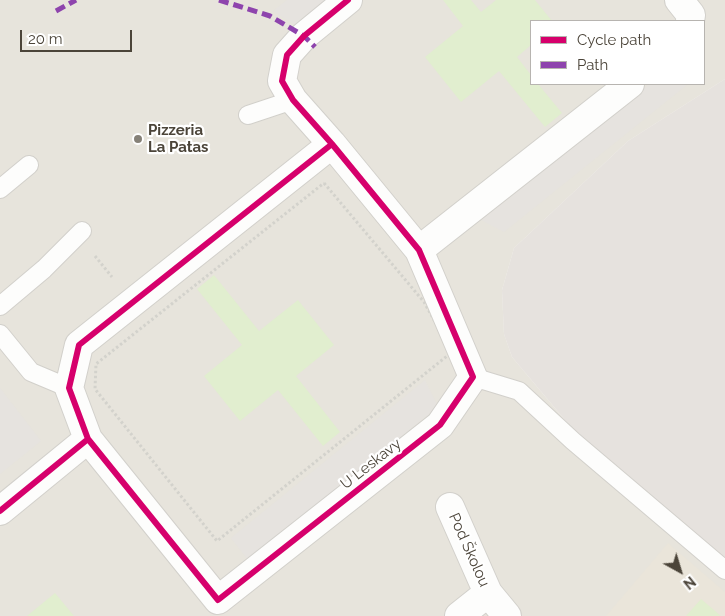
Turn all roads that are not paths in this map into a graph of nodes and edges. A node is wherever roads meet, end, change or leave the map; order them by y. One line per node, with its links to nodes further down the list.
1 (348, 0): 5 (street)
2 (679, 0): 3 (street)
3 (690, 20)
4 (629, 85): 11 (street)
5 (293, 100): 6 (lane); 7 (street)
6 (248, 115)
7 (332, 144): 11 (street); 15 (street)
8 (29, 165): 9 (lane)
9 (0, 189)
10 (82, 231): 12 (lane)
11 (419, 250): 14 (street)
12 (0, 306)
13 (0, 334): 15 (lane)
14 (473, 377): 16 (street, U Leskavy); 19 (lane)
15 (69, 388): 16 (street, U Leskavy)
16 (88, 439): 18 (street)
17 (450, 507): 20 (street, Pod Školou)
18 (0, 511)
19 (725, 570)
20 (488, 593): 21 (street, Pod Školou); 22 (street, Pod Školou)
21 (459, 616)
22 (507, 616)

